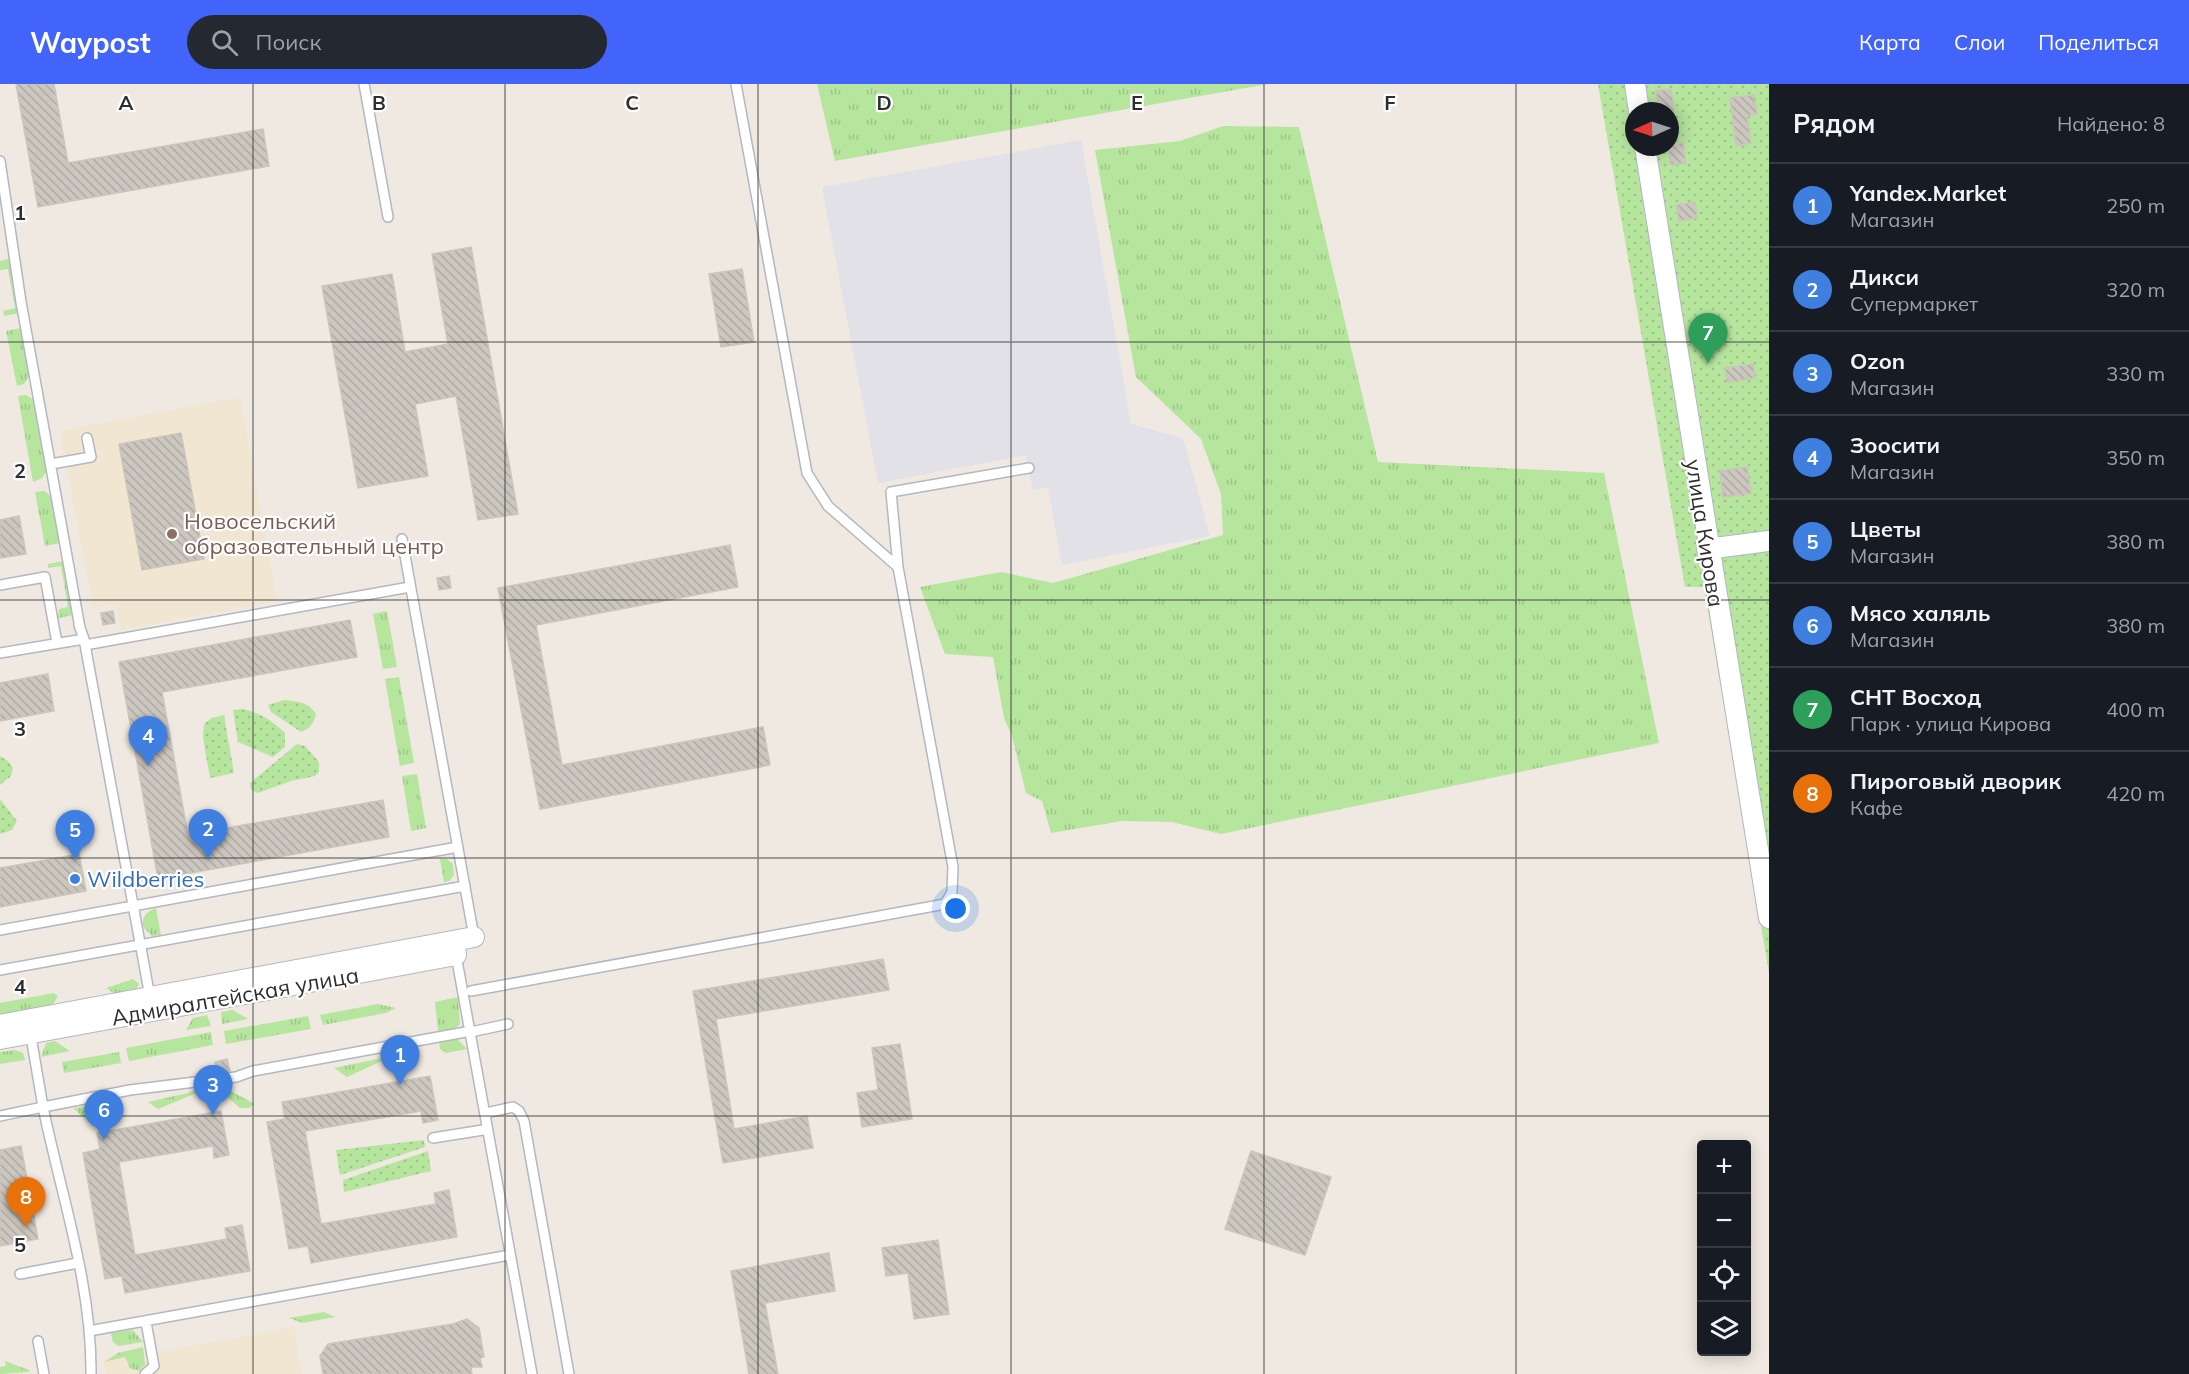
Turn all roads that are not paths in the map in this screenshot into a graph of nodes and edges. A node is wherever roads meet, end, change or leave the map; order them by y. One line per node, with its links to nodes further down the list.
1 (364, 84): 7 (lane)
2 (736, 84): 16 (lane)
3 (1635, 84): 4 (street)
4 (1638, 102)
5 (1646, 156): 15 (street, улица Кирова)
6 (0, 161): 8 (lane)
7 (388, 217)
8 (11, 235): 9 (lane); 11 (lane)
9 (0, 238)
10 (87, 438): 11 (lane)
11 (51, 464): 19 (lane)
12 (1029, 468): 16 (lane)
13 (402, 539): 18 (lane)
14 (1769, 541): 15 (street)
15 (1707, 549): 25 (street, улица Кирова)
16 (897, 567): 31 (lane)
17 (0, 585): 20 (lane)
18 (410, 587): 19 (lane); 22 (lane)
19 (85, 642): 20 (lane); 24 (lane)
20 (57, 643): 21 (lane)
21 (0, 653)
22 (458, 847): 23 (lane); 24 (lane)
23 (465, 886): 27 (lane); 28 (lane)
24 (132, 906): 26 (lane); 28 (lane)
25 (1769, 918)
26 (0, 930)
27 (474, 938): 29 (street, Адмиралтейская улица)
28 (140, 945): 30 (lane); 32 (lane)
29 (455, 948): 32 (street, Адмиралтейская улица); 36 (lane)
30 (0, 970)
31 (471, 992)
32 (151, 1004): 35 (street, Адмиралтейская улица)
33 (508, 1024): 36 (lane)
34 (0, 1025): 35 (street, Адмиралтейская улица)
35 (29, 1027): 37 (street, Адмиралтейская улица); 38 (lane)
36 (471, 1031): 38 (lane); 39 (lane)
37 (0, 1040)
38 (44, 1107): 40 (lane); 44 (lane)
39 (486, 1113): 43 (lane); 53 (lane)
40 (0, 1116)
41 (483, 1130): 42 (lane)
42 (433, 1138)
43 (510, 1255): 46 (lane); 52 (lane)
44 (78, 1263): 45 (lane); 47 (lane)
45 (20, 1274)
46 (146, 1322): 47 (lane); 51 (lane)
47 (89, 1331): 50 (lane)
48 (38, 1341): 49 (lane)
49 (44, 1374)
50 (91, 1374)
51 (145, 1374)
52 (532, 1374)
53 (569, 1374)

